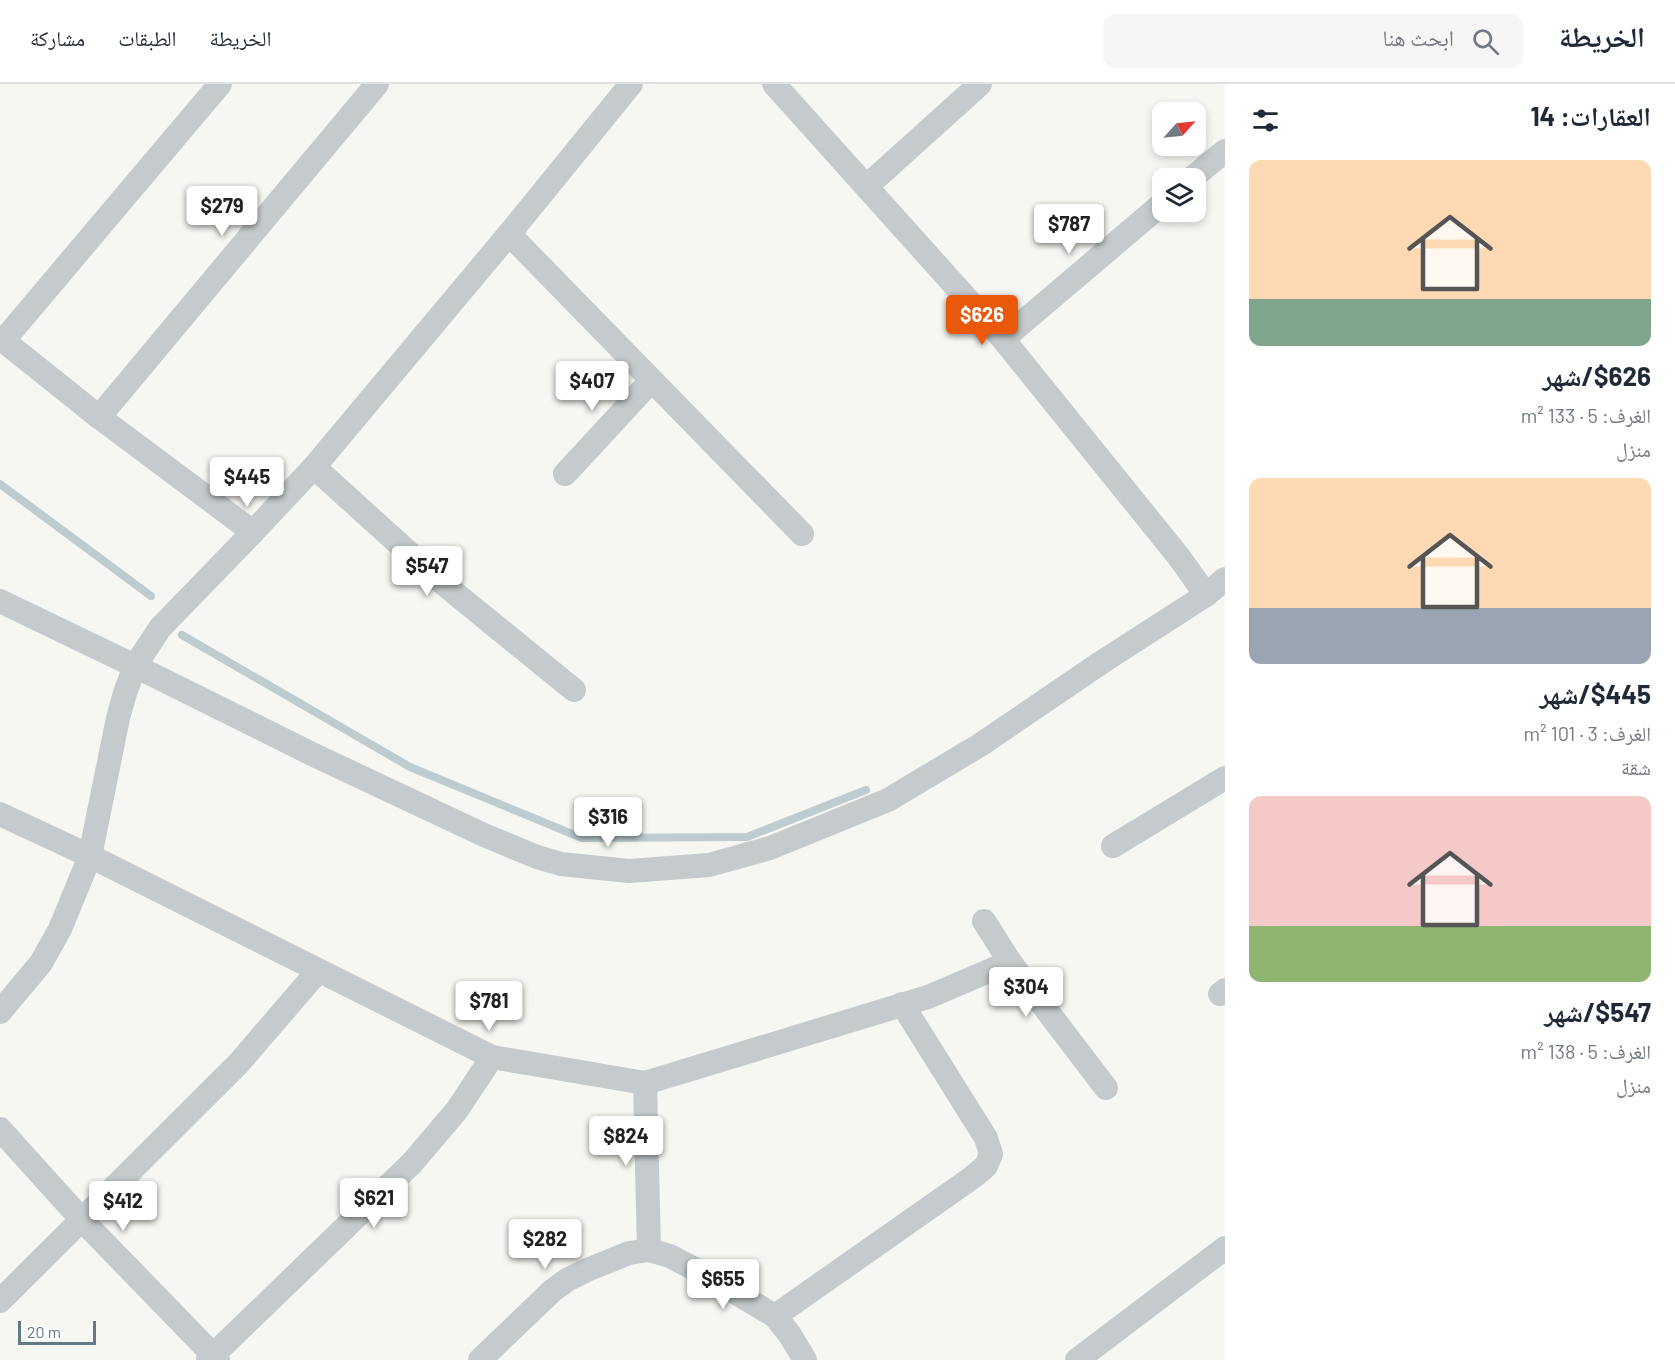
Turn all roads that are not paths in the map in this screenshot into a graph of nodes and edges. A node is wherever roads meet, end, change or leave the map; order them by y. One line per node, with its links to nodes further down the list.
1 (220, 84): 12 (street)
2 (377, 84): 14 (street)
3 (631, 84): 10 (street)
4 (774, 84): 8 (street)
5 (980, 84): 8 (street)
6 (1225, 151): 7 (street)
7 (1204, 168)
8 (867, 186): 11 (street)
9 (1152, 212): 11 (street)
10 (509, 234): 13 (street); 15 (street)
11 (1003, 339): 20 (street)
12 (2, 340): 14 (street)
13 (651, 381): 16 (street); 18 (street)
14 (99, 417): 17 (street)
15 (314, 467): 17 (street); 23 (street)
16 (565, 474)
17 (253, 532): 22 (street)
18 (802, 534)
19 (1225, 579): 20 (street)
20 (1206, 595): 22 (street)
21 (0, 601): 22 (street)
22 (135, 666): 27 (street)
23 (574, 690)
24 (1225, 778): 26 (street)
25 (0, 814): 27 (street)
26 (1113, 846)
27 (90, 856): 30 (street); 32 (street)
28 (984, 921): 29 (street)
29 (1010, 962): 31 (street); 35 (street)
30 (318, 971): 33 (street); 37 (street)
31 (902, 1004): 34 (street); 41 (street)
32 (0, 1012)
33 (492, 1057): 34 (street); 42 (street)
34 (645, 1083): 39 (street)
35 (1106, 1088)
36 (0, 1129): 37 (street)
37 (83, 1221): 40 (street); 42 (street)
38 (1225, 1248): 45 (street)
39 (649, 1250): 41 (street); 43 (street)
40 (0, 1301)
41 (776, 1316): 44 (street)
42 (213, 1358)
43 (480, 1360)
44 (805, 1360)
45 (1077, 1360)

